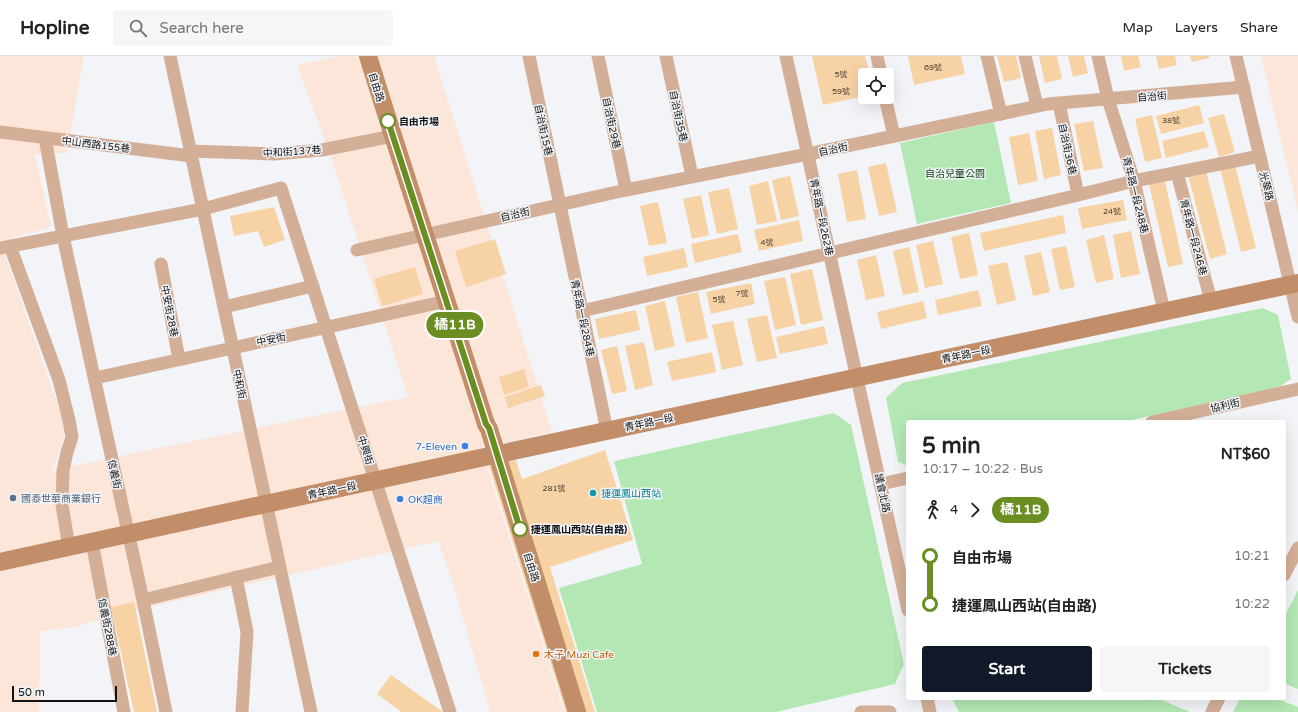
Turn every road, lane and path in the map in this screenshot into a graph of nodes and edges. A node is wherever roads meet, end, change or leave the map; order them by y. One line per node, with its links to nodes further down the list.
1 (170, 56): 23 (street, 中和街)
2 (368, 56): 20 (street, 自由路)
3 (528, 56): 31 (street, 自治街15巷)
4 (598, 56): 29 (street, 自治街29巷)
5 (666, 56): 27 (street, 自治街35巷)
6 (786, 56): 24 (street, 青年路一段262巷)
7 (877, 56): 12 (street)
8 (986, 56): 18 (street)
9 (1025, 56): 17 (street)
10 (1098, 56): 14 (street, 青年路一段248巷)
11 (1236, 56): 13 (street, 光華路)
12 (880, 68)
13 (1244, 87): 14 (street, 自治街); 25 (street, 光華路)
14 (1108, 99): 15 (street, 自治街); 28 (street, 青年路一段248巷)
15 (1059, 103): 17 (street, 自治街); 30 (street, 自治街36巷)
16 (887, 104): 21 (street)
17 (1037, 106): 18 (street, 自治街)
18 (1001, 114): 21 (street, 自治街)
19 (0, 132): 22 (street, 中山西路155巷)
20 (393, 136): 23 (street, 中和街137巷); 33 (street, 自由路)
21 (894, 136): 24 (street, 自治街)
22 (45, 138): 23 (street, 中山西路155巷); 34 (street, 信義街)
23 (191, 154): 32 (street, 中和街)
24 (808, 154): 27 (street, 自治街); 37 (street, 青年路一段262巷)
25 (1260, 156): 26 (street); 39 (street, 光華路)
26 (1177, 173): 28 (street); 42 (street, 青年路一段246巷)
27 (692, 176): 29 (street, 自治街)
28 (1134, 181): 30 (street); 45 (street, 青年路一段248巷)
29 (626, 190): 31 (street, 自治街)
30 (1078, 195): 37 (street)
31 (560, 204): 33 (street, 自治街); 44 (street, 青年路一段284巷)
32 (203, 209): 34 (street); 40 (street, 中興街); 43 (street, 中和街)
33 (426, 235): 36 (street, 自治街); 41 (street, 自由路)
34 (63, 236): 35 (street); 50 (street, 信義街)
35 (5, 247): 62 (street)
36 (357, 250)
37 (829, 253): 44 (street); 51 (street, 青年路一段262巷)
38 (161, 264): 49 (street, 中安街28巷)
39 (1295, 283): 42 (street, 青年路一段); 46 (street, 光華路)
40 (313, 286): 43 (street); 47 (street, 中興街)
41 (447, 301): 47 (street, 中安街); 55 (street, 自由路)
42 (1211, 301): 45 (street, 青年路一段)
43 (224, 307): 48 (street, 中和街)
44 (582, 311): 54 (street, 青年路一段284巷)
45 (1164, 311): 51 (street, 青年路一段)
46 (1298, 317)
47 (326, 327): 48 (street, 中安街); 57 (street, 中興街)
48 (232, 347): 49 (street, 中安街); 59 (street, 中和街)
49 (179, 359): 50 (street, 中安街)
50 (95, 378): 60 (street, 信義街)
51 (856, 378): 54 (street, 青年路一段); 58 (street, 議會北路)
52 (1298, 388): 53 (street, 協利街)
53 (1161, 420)
54 (607, 431): 55 (street, 青年路一段)
55 (496, 455): 57 (street, 青年路一段); 77 (street, 自由路)
56 (906, 478): 58 (street)
57 (376, 481): 59 (street, 青年路一段); 76 (street, 中興街)
58 (881, 484): 69 (street, 議會北路)
59 (266, 504): 60 (street, 青年路一段); 65 (street, 中和街)
60 (128, 534): 61 (street, 青年路一段); 68 (street, 信義街)
61 (92, 542): 62 (street, 青年路一段); 72 (street, 信義街288巷)
62 (69, 547): 64 (street, 青年路一段)
63 (1298, 548): 66 (street)
64 (0, 562)
65 (279, 567): 67 (street); 75 (street, 中和街)
66 (1286, 571)
67 (236, 577): 68 (street); 74 (street)
68 (143, 600): 73 (street, 信義街)
69 (906, 601)
70 (927, 700): 80 (street)
71 (1218, 700): 81 (street)
72 (124, 712)
73 (166, 712)
74 (242, 712)
75 (311, 712)
76 (450, 712)
77 (577, 712)
78 (861, 712): 79 (street)
79 (890, 712)
80 (930, 712)
81 (1212, 712)

